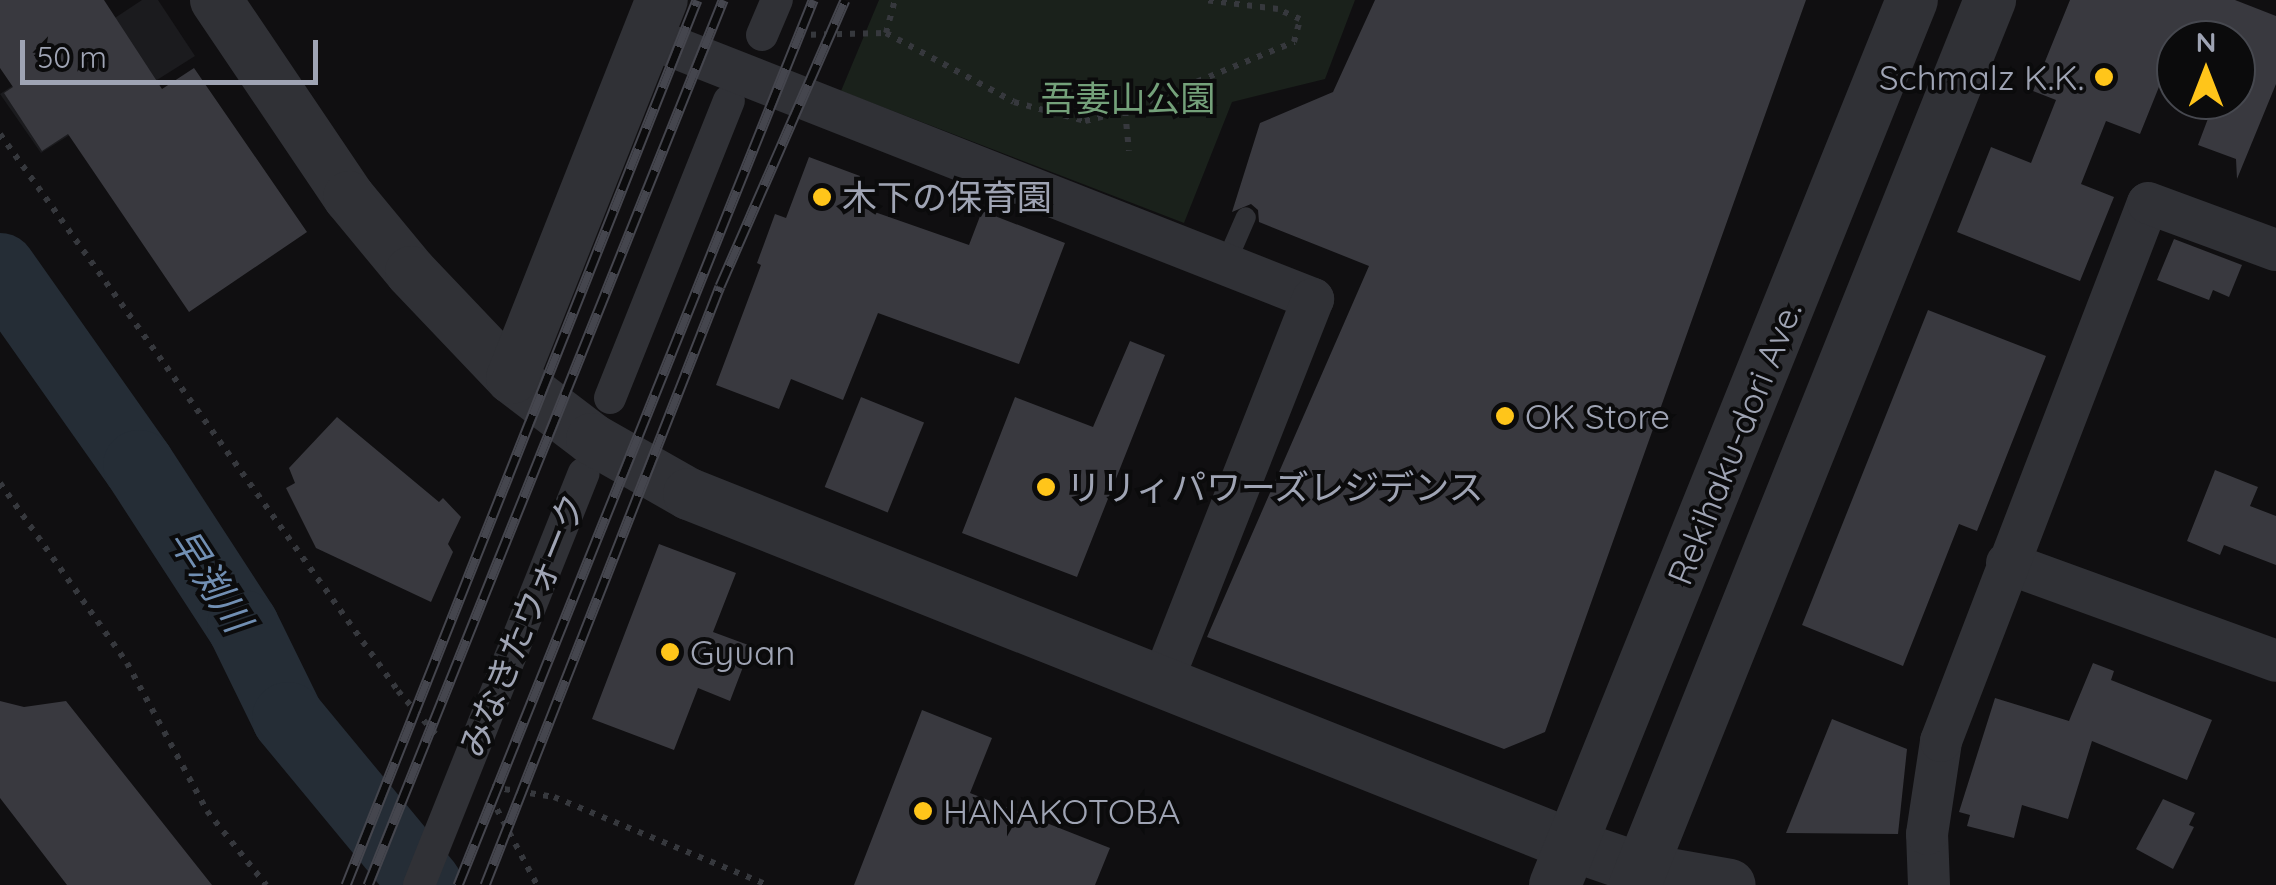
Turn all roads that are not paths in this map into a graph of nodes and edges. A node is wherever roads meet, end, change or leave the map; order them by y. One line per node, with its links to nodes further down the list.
1 (216, 0): 11 (street)
2 (777, 0): 6 (street)
3 (1912, 0): 17 (street, Rekihaku-dori Ave.)
4 (1990, 0): 18 (street, Rekihaku-dori Ave.)
5 (655, 19): 10 (street); 11 (street)
6 (762, 35)
7 (729, 100): 12 (street)
8 (1246, 217): 10 (lane)
9 (2276, 250): 14 (street)
10 (1226, 265): 16 (street)
11 (512, 378): 16 (street)
12 (610, 398)
13 (582, 474): 19 (street, みなきたウォーク)
14 (2007, 563): 15 (street); 21 (street)
15 (2276, 661)
16 (1162, 682): 17 (street)
17 (1563, 865): 18 (street)
18 (1638, 877): 20 (street)
19 (418, 885)
20 (1730, 885)
21 (1928, 885)

